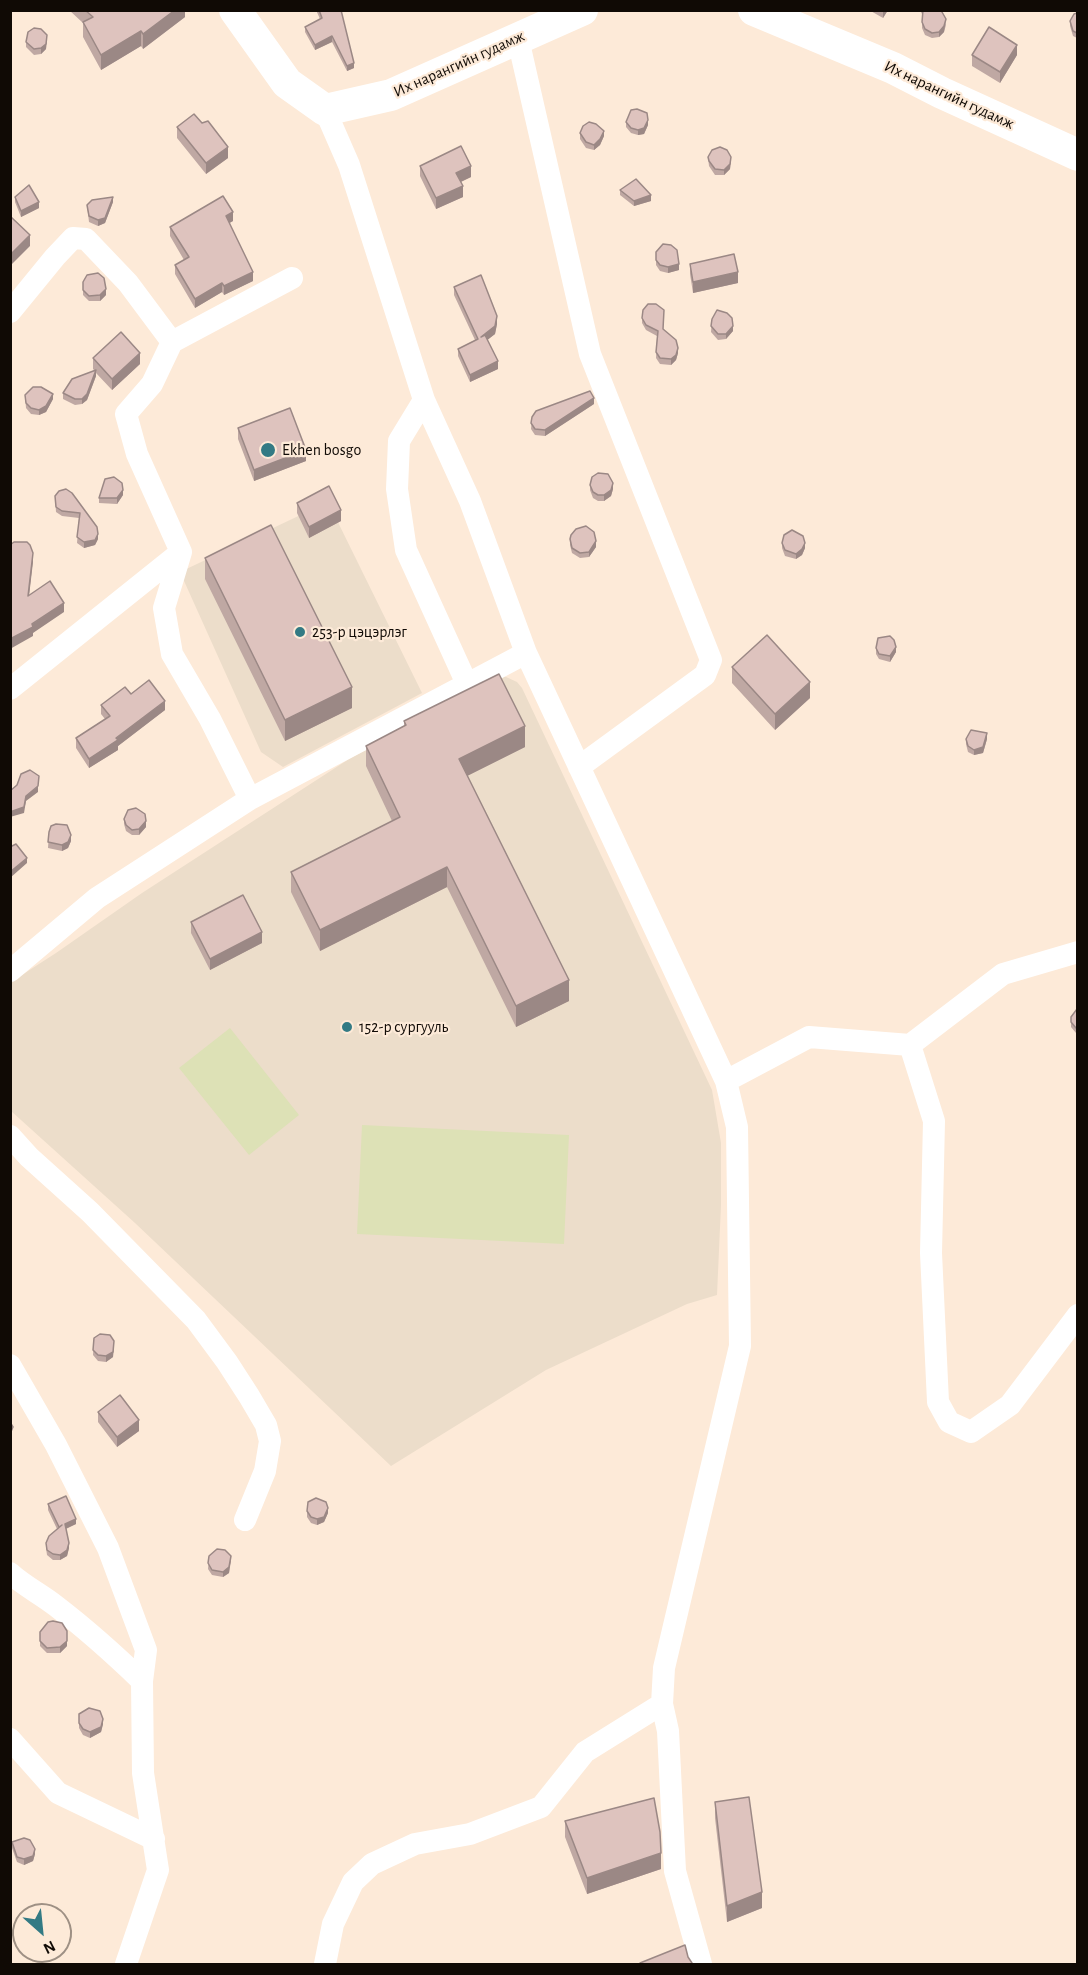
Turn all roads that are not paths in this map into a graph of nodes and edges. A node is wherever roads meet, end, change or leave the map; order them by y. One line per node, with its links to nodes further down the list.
1 (235, 10): 5 (main road)
2 (582, 10): 4 (main road, Их нарангийн гудамж)
3 (754, 10): 6 (main road, Их нарангийн гудамж)
4 (518, 39): 5 (main road, Их нарангийн гудамж); 15 (street)
5 (325, 110): 10 (street)
6 (1077, 155)
7 (292, 278): 9 (street)
8 (10, 312): 9 (street)
9 (172, 342): 11 (street)
10 (424, 400): 12 (street); 13 (street)
11 (181, 552): 14 (street); 16 (street)
12 (526, 653): 13 (street); 15 (street)
13 (467, 684): 16 (street)
14 (10, 688)
15 (579, 767): 20 (street)
16 (250, 799): 18 (street)
17 (1077, 952): 19 (street)
18 (10, 971)
19 (910, 1045): 20 (street); 22 (street)
20 (726, 1081): 27 (street)
21 (10, 1136): 24 (street)
22 (1077, 1315)
23 (10, 1365): 26 (street)
24 (245, 1520)
25 (10, 1572): 26 (street)
26 (142, 1681): 29 (street)
27 (662, 1704): 31 (street); 32 (street)
28 (10, 1738): 29 (street)
29 (154, 1839): 30 (street)
30 (126, 1965)
31 (325, 1965)
32 (701, 1965)

